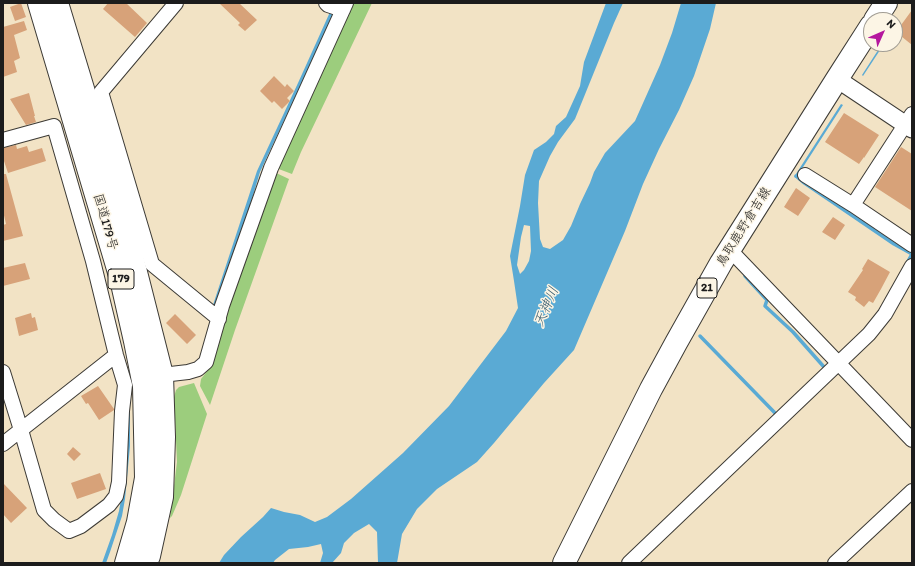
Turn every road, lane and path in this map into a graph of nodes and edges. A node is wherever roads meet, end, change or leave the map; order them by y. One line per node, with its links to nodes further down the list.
1 (39, 3): 26 (main road, 国道179号 / 179)
2 (57, 3): 21 (main road, 国道179号 / 179)
3 (176, 3): 17 (street)
4 (326, 3): 6 (street)
5 (886, 3): 7 (main road)
6 (344, 7): 17 (street)
7 (880, 12)
8 (863, 38): 9 (main road, 鳥取鹿野倉吉線 / 21)
9 (837, 79): 10 (street); 15 (main road, 鳥取鹿野倉吉線 / 21)
10 (910, 123): 13 (street)
11 (3, 140): 18 (street)
12 (805, 175): 13 (street)
13 (853, 205): 14 (street)
14 (912, 244)
15 (730, 250): 19 (street); 28 (main road, 鳥取鹿野倉吉線 / 21)
16 (912, 266): 19 (street)
17 (219, 319): 21 (street)
18 (116, 355): 22 (street); 22 (street)
19 (838, 362): 23 (street); 29 (street)
20 (3, 372): 22 (street)
21 (162, 375): 27 (main road, 国道179号 / 179)
22 (21, 430): 24 (street)
23 (912, 440)
24 (3, 444)
25 (912, 491): 30 (street)
26 (126, 563)
27 (146, 563)
28 (564, 563)
29 (628, 563)
30 (835, 563)

